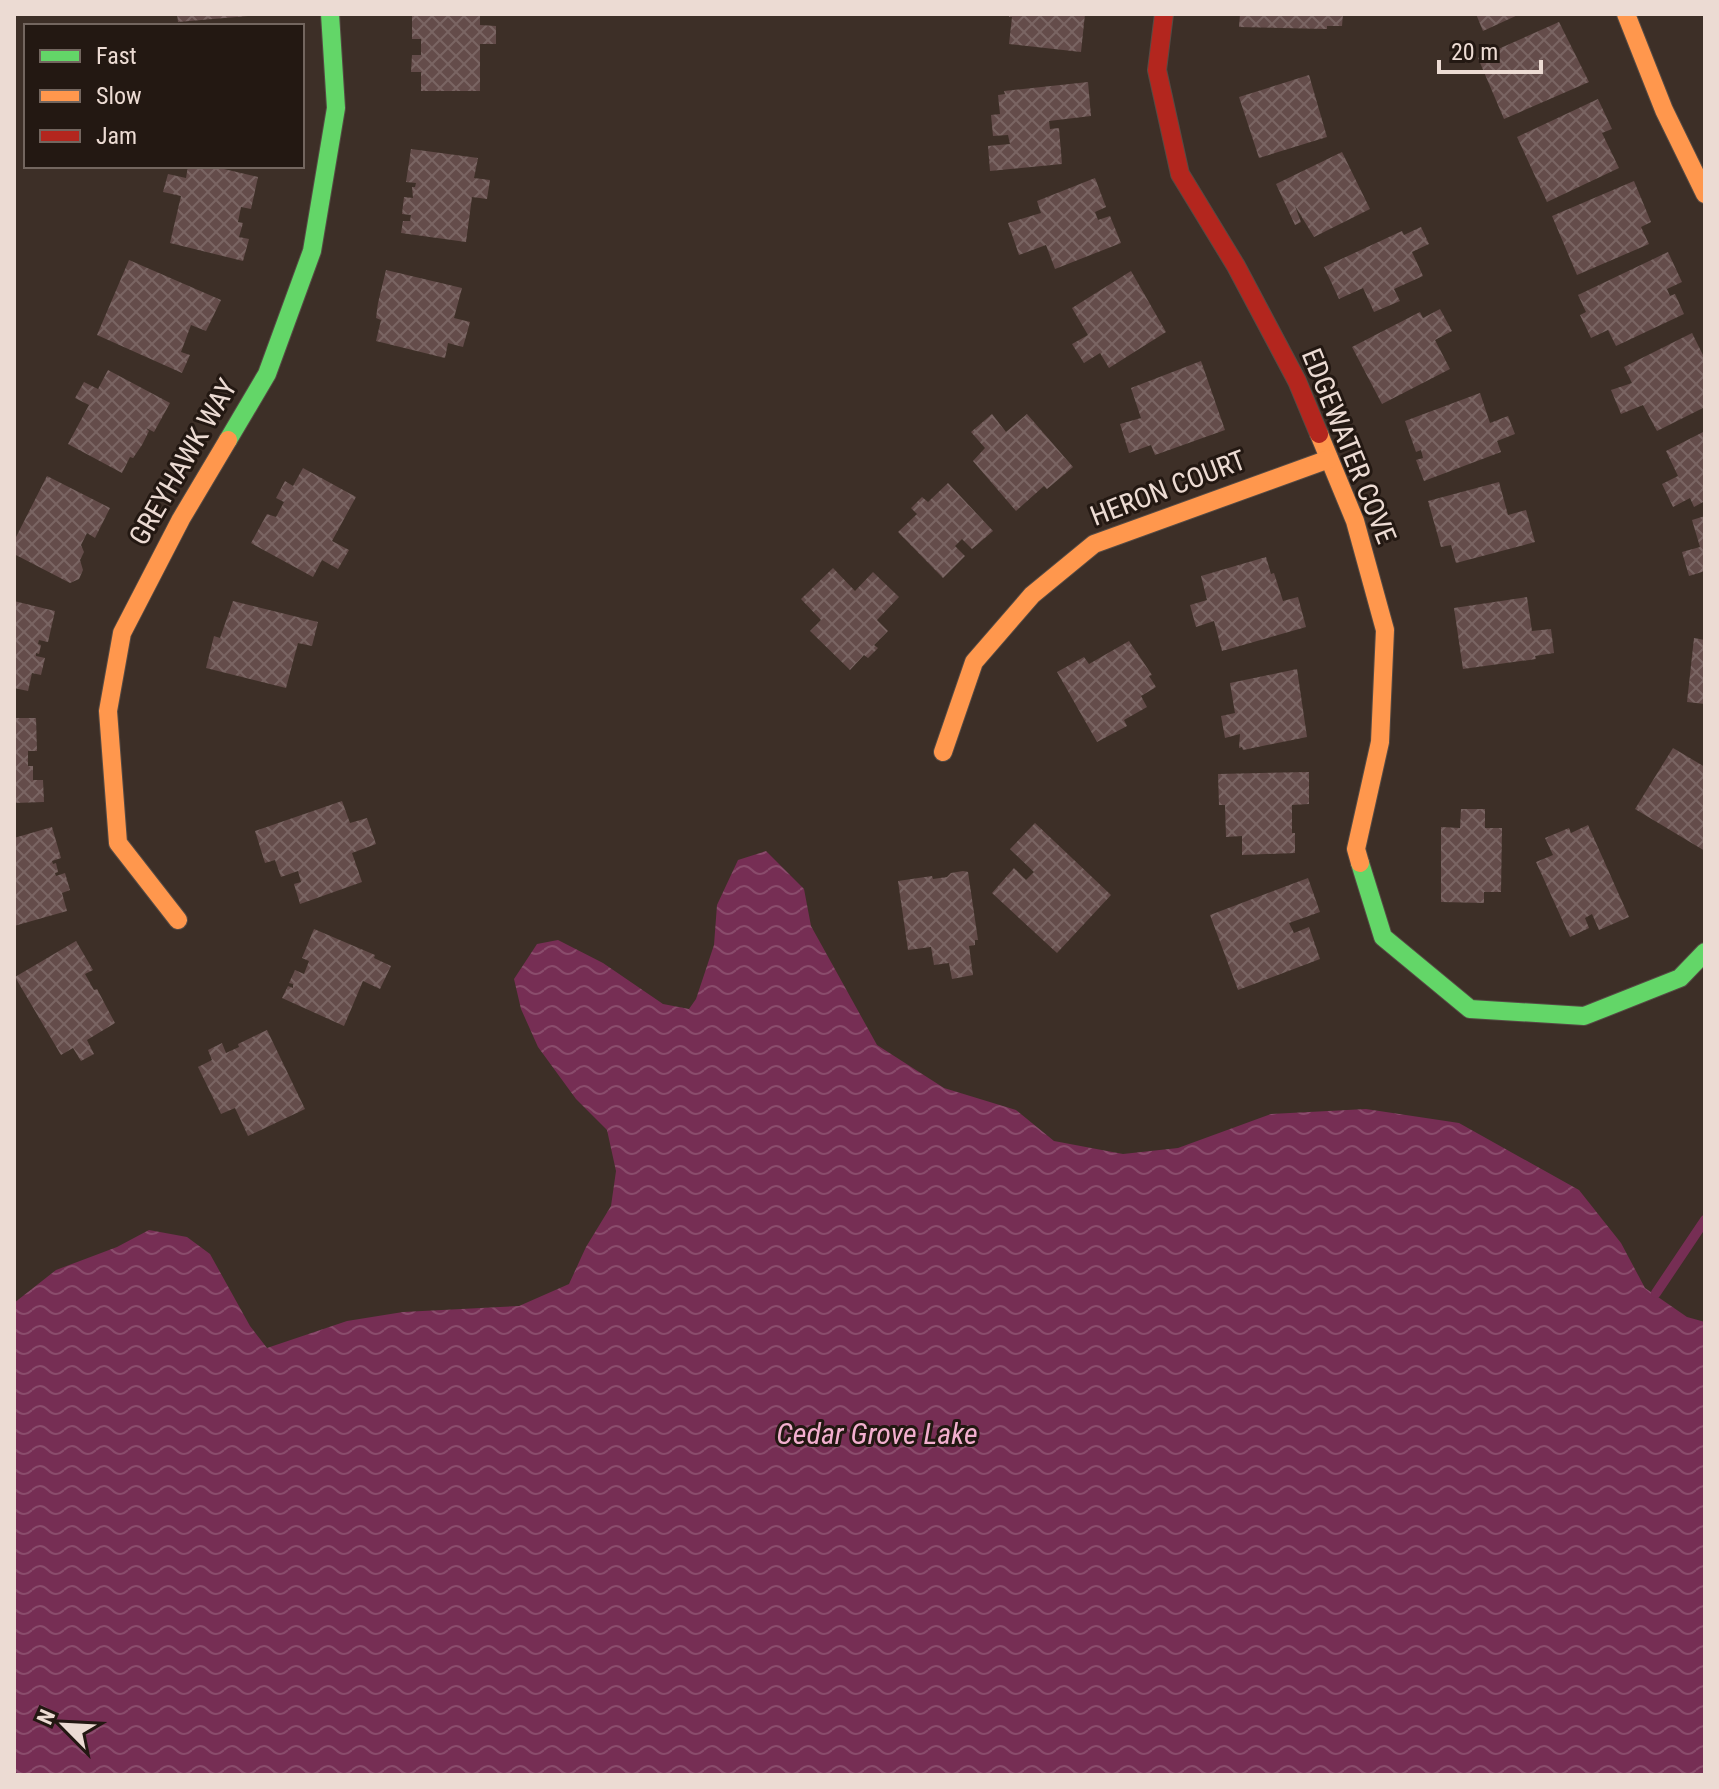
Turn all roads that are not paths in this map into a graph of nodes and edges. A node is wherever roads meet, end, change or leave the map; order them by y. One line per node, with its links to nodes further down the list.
1 (330, 14): 7 (street, GREYHAWK WAY)
2 (1164, 14): 5 (street, EDGEWATER COVE)
3 (1626, 14): 4 (street)
4 (1705, 194)
5 (1329, 459): 6 (street, HERON COURT); 8 (street, EDGEWATER COVE)
6 (943, 752)
7 (178, 920)
8 (1705, 952)

